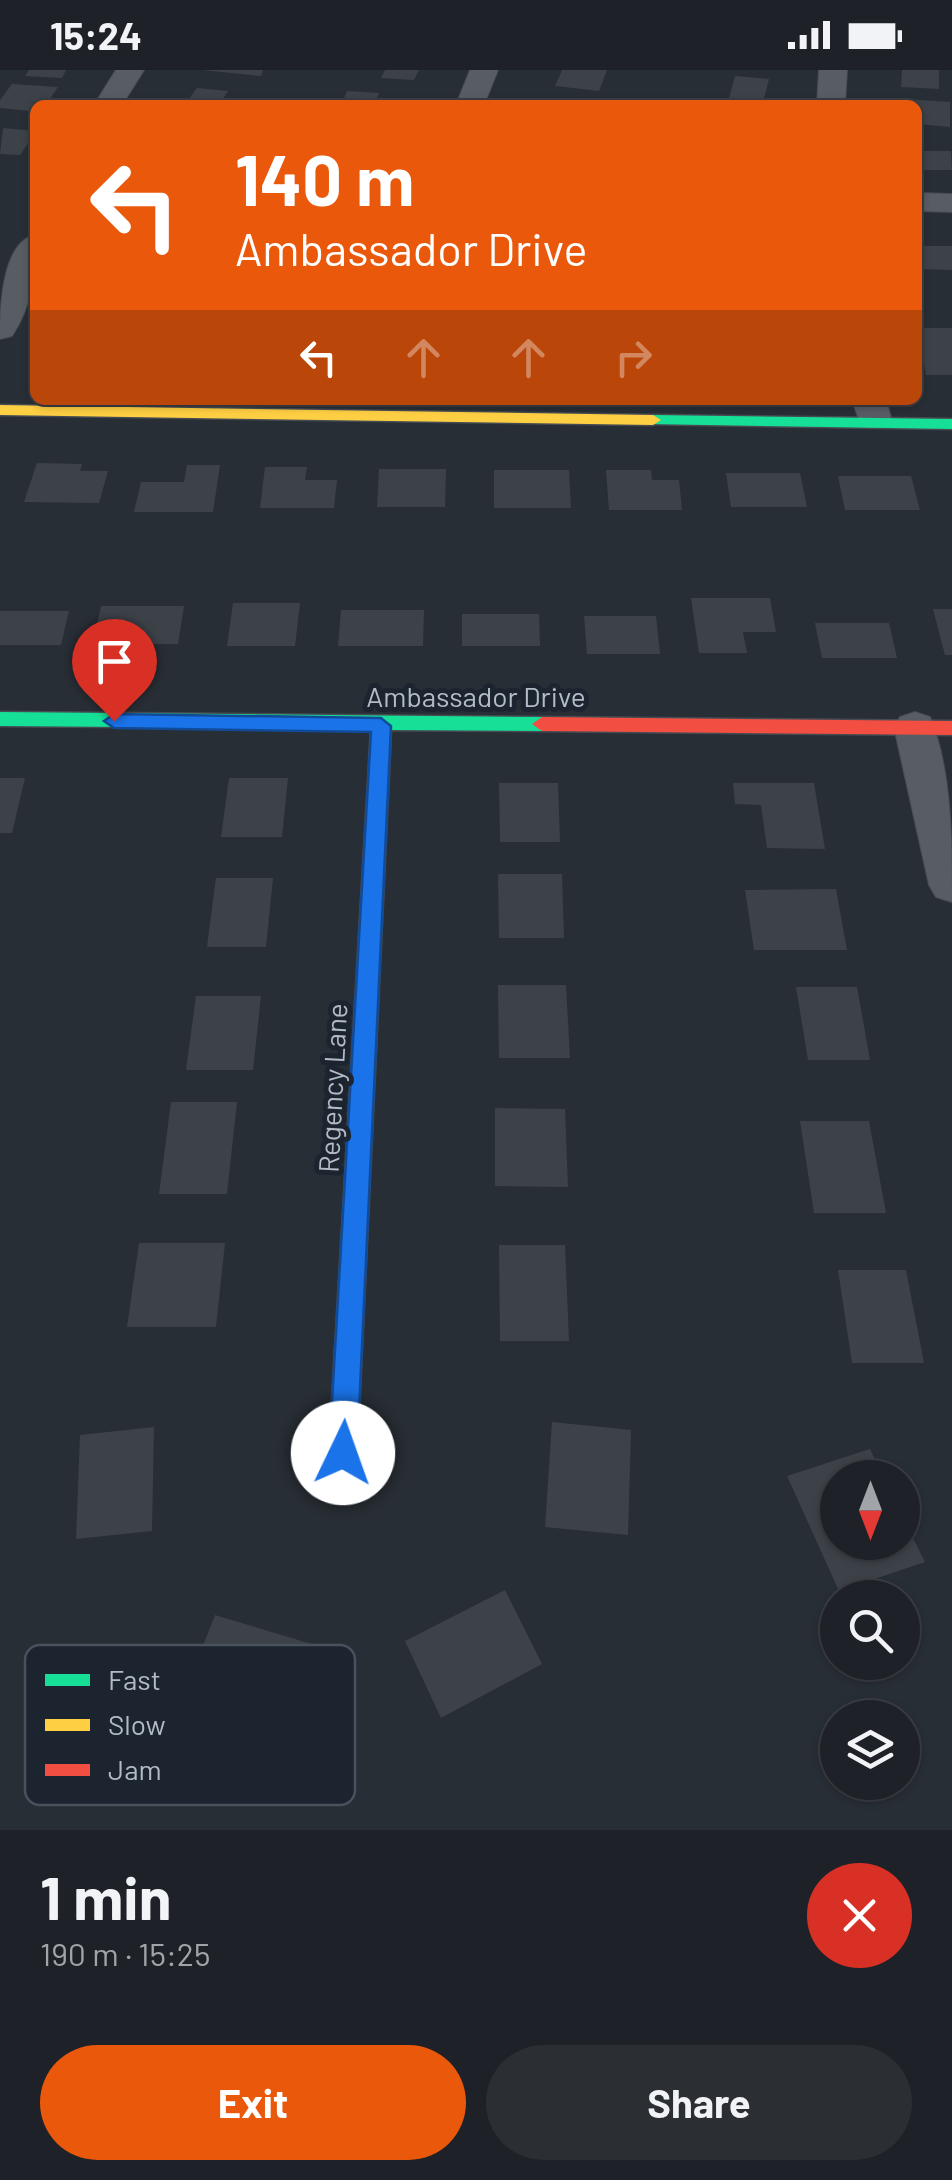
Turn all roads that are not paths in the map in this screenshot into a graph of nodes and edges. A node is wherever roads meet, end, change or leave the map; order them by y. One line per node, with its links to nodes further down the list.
1 (130, 70): 4 (street)
2 (484, 70): 5 (street)
3 (834, 70): 6 (street)
4 (111, 100)
5 (472, 100)
6 (831, 100)
7 (922, 202): 8 (street)
8 (952, 203)
9 (30, 256): 10 (street)
10 (0, 329)
11 (408, 408): 12 (street); 13 (street)
12 (0, 410)
13 (872, 410): 14 (street)
14 (952, 424)
15 (0, 719): 16 (street, Ambassador Drive)
16 (381, 726): 17 (street, Ambassador Drive); 19 (street, Regency Lane)
17 (934, 727): 18 (street)
18 (952, 885)
19 (343, 1453)

